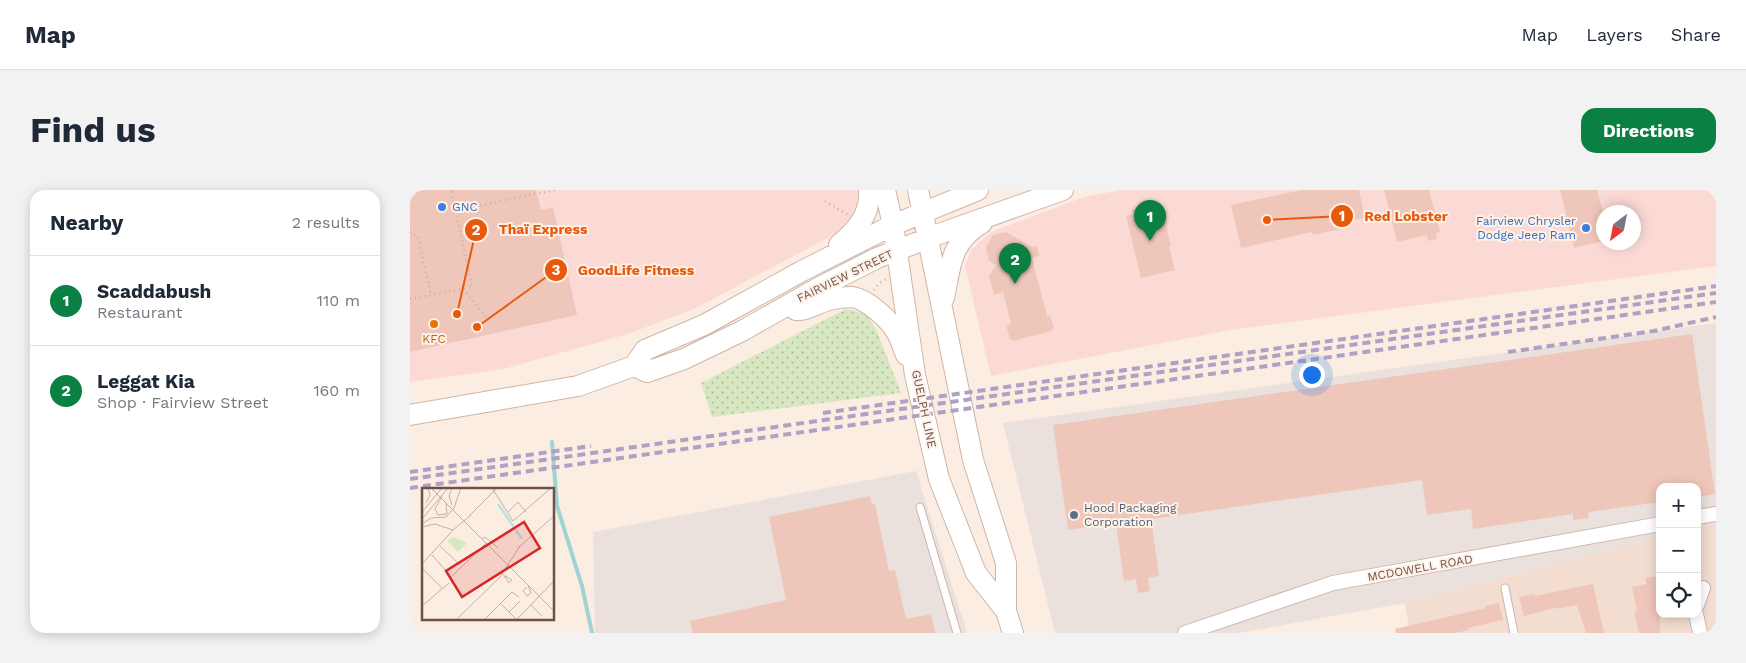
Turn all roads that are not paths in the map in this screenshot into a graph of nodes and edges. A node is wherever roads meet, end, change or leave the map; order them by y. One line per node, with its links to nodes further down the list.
1 (869, 190): 11 (main road)
2 (885, 190): 8 (main road, GUELPH LINE)
3 (918, 190): 6 (main road, GUELPH LINE)
4 (978, 190): 6 (main road, FAIRVIEW STREET)
5 (1063, 190): 7 (main road, FAIRVIEW STREET)
6 (923, 213): 8 (main road, FAIRVIEW STREET); 9 (main road, GUELPH LINE)
7 (996, 213): 9 (main road, FAIRVIEW STREET); 12 (main road)
8 (894, 225): 10 (main road, GUELPH LINE); 11 (main road, FAIRVIEW STREET)
9 (927, 238): 10 (main road, FAIRVIEW STREET); 12 (main road, GUELPH LINE)
10 (897, 250): 13 (main road, FAIRVIEW STREET); 15 (main road, GUELPH LINE)
11 (829, 257): 14 (main road, FAIRVIEW STREET)
12 (942, 307): 24 (main road, GUELPH LINE)
13 (781, 309): 14 (main road, FAIRVIEW STREET); 15 (main road)
14 (634, 366): 16 (main road, FAIRVIEW STREET)
15 (915, 375): 24 (main road, GUELPH LINE)
16 (410, 415)
17 (920, 507): 26 (lane)
18 (1716, 514): 19 (street)
19 (1701, 517)
20 (1656, 525): 28 (street, MCDOWELL ROAD)
21 (1505, 588): 29 (lane)
22 (1703, 588): 23 (street)
23 (1701, 593)
24 (1006, 612): 27 (main road, GUELPH LINE)
25 (1697, 618): 30 (street)
26 (957, 633)
27 (1013, 633)
28 (1185, 633)
29 (1514, 633)
30 (1700, 633)

